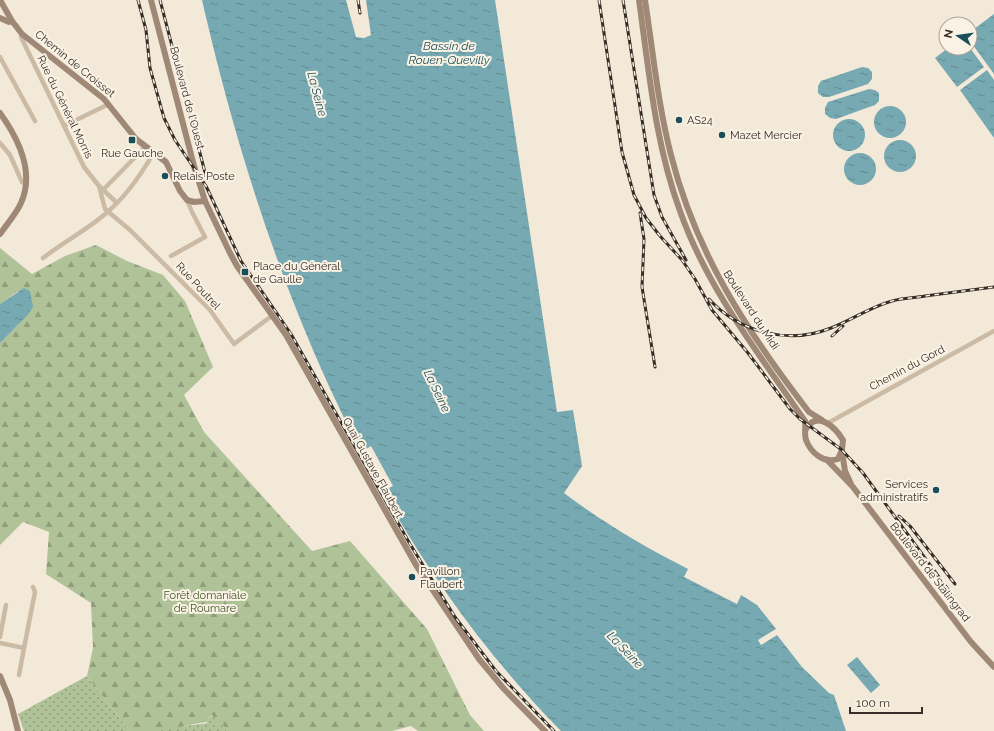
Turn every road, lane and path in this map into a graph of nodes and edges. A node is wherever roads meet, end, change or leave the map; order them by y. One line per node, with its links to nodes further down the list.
1 (0, 0): 6 (main road, Chemin de Croisset)
2 (151, 0): 22 (main road, Boulevard de l'Ouest)
3 (639, 0): 15 (main road, Boulevard du Midi)
4 (645, 0): 20 (main road, Boulevard du Midi)
5 (0, 18): 6 (main road)
6 (12, 21): 7 (main road, Chemin de Croisset)
7 (22, 34): 9 (main road, Chemin de Croisset); 12 (street, Rue du Général Morris)
8 (0, 57): 11 (street)
9 (109, 104): 12 (street); 14 (main road, Chemin de Croisset)
10 (0, 113): 17 (main road)
11 (35, 120)
12 (64, 126): 18 (street, Rue du Général Morris)
13 (0, 143): 17 (street)
14 (145, 147): 16 (main road, Chemin de Croisset); 19 (street)
15 (662, 149): 20 (main road, Boulevard du Midi); 25 (main road, Boulevard du Midi)
16 (154, 152): 21 (main road, Chemin de Croisset); 23 (street)
17 (26, 184): 26 (main road)
18 (99, 186): 19 (street, Rue du Général Morris); 24 (street, Rue du Général Morris)
19 (103, 190): 23 (street, Rue du Général Morris)
20 (682, 199): 25 (main road, Boulevard du Midi); 31 (main road, Boulevard du Midi)
21 (187, 200): 22 (main road); 27 (street)
22 (205, 201): 29 (main road, Quai Gustave Flaubert)
23 (116, 202): 24 (street)
24 (108, 212): 28 (street); 29 (street, Rue Poutrel)
25 (680, 212): 33 (main road, Boulevard du Midi)
26 (0, 234)
27 (171, 256)
28 (43, 258)
29 (273, 315): 46 (main road, Quai Gustave Flaubert)
30 (994, 331): 32 (street, Chemin du Gord)
31 (822, 420): 32 (main road); 33 (main road)
32 (828, 423): 34 (main road)
33 (806, 429): 35 (main road)
34 (842, 452): 35 (main road); 36 (main road, Boulevard de Stalingrad)
35 (828, 461): 36 (main road, Boulevard de Stalingrad)
36 (853, 487): 42 (main road, Boulevard de Stalingrad)
37 (33, 587): 41 (street)
38 (6, 605): 39 (street)
39 (0, 637)
40 (0, 643): 41 (street)
41 (24, 648): 43 (street)
42 (994, 666)
43 (19, 675)
44 (0, 676): 45 (main road)
45 (18, 731)
46 (545, 731)

